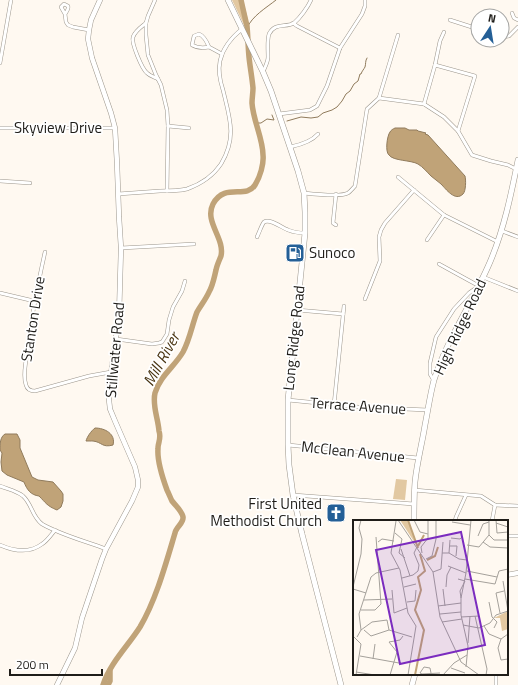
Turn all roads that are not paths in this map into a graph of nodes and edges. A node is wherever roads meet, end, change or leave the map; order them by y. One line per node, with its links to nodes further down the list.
1 (11, 0): 23 (street)
2 (100, 0): 15 (main road, Stillwater Road)
3 (155, 0): 11 (street)
4 (228, 0): 16 (main road, Long Ridge Road)
5 (312, 0): 12 (street)
6 (365, 0): 21 (street)
7 (512, 13): 10 (street)
8 (65, 14): 15 (street)
9 (450, 20): 13 (street)
10 (518, 20)
11 (146, 23): 26 (street); 26 (street)
12 (293, 23): 21 (street); 25 (street)
13 (470, 26)
14 (518, 27): 19 (street)
15 (88, 30): 32 (main road, Stillwater Road)
16 (243, 31): 22 (street); 25 (main road, Long Ridge Road)
17 (444, 32): 24 (street)
18 (398, 35): 27 (street)
19 (510, 35)
20 (209, 47): 20 (street); 22 (street)
21 (340, 48): 29 (street)
22 (222, 54): 43 (street)
23 (0, 62)
24 (435, 65): 28 (street); 34 (street)
25 (263, 72): 29 (main road, Long Ridge Road)
26 (158, 79): 30 (street)
27 (379, 98): 28 (street); 46 (street)
28 (424, 104): 34 (street)
29 (279, 114): 36 (main road, Long Ridge Road)
30 (168, 126): 33 (street); 43 (street)
31 (0, 128): 32 (street, Skyview Drive)
32 (115, 128): 44 (main road, Stillwater Road)
33 (189, 128)
34 (458, 131): 38 (street)
35 (318, 134): 36 (street)
36 (290, 147): 45 (main road, Long Ridge Road)
37 (518, 160): 38 (main road, High Ridge Road)
38 (516, 169): 49 (main road, High Ridge Road)
39 (398, 176): 42 (street)
40 (0, 181): 41 (street)
41 (30, 183)
42 (414, 190): 47 (street); 64 (street)
43 (167, 191): 44 (street)
44 (118, 194): 56 (main road, Stillwater Road)
45 (304, 194): 46 (street); 50 (main road, Long Ridge Road)
46 (336, 194): 48 (street)
47 (444, 215): 53 (street); 54 (street)
48 (336, 225)
49 (502, 230): 52 (street); 54 (main road, High Ridge Road)
50 (305, 233): 51 (street); 67 (main road, Long Ridge Road)
51 (257, 237)
52 (518, 237)
53 (427, 240)
54 (498, 242): 59 (main road, High Ridge Road)
55 (194, 244): 56 (street)
56 (121, 248): 69 (main road, Stillwater Road)
57 (45, 252): 65 (street, Stanton Drive)
58 (439, 264): 61 (street)
59 (483, 277): 61 (main road, High Ridge Road); 62 (street)
60 (186, 281): 69 (street)
61 (479, 286): 71 (main road, High Ridge Road); 71 (street)
62 (518, 291)
63 (0, 293): 65 (street)
64 (365, 299)
65 (34, 301): 70 (street, Stanton Drive)
66 (344, 306): 68 (street)
67 (297, 310): 68 (street); 72 (main road, Long Ridge Road)
68 (343, 314): 73 (street)
69 (116, 339): 70 (main road, Stillwater Road)
70 (111, 372): 89 (main road, Stillwater Road)
71 (434, 381): 74 (main road, High Ridge Road)
72 (288, 400): 73 (street, Terrace Avenue); 75 (main road, Long Ridge Road)
73 (334, 405): 74 (street, Terrace Avenue)
74 (428, 410): 76 (main road, High Ridge Road)
75 (288, 445): 76 (street, McClean Avenue); 79 (main road, Long Ridge Road)
76 (418, 458): 78 (main road, High Ridge Road)
77 (0, 486): 87 (street)
78 (414, 490): 80 (street); 81 (main road, High Ridge Road)
79 (293, 495): 81 (street); 94 (main road, Long Ridge Road)
80 (466, 495): 82 (street); 85 (street)
81 (414, 504): 84 (main road, High Ridge Road)
82 (495, 505): 83 (street); 86 (street)
83 (518, 506)
84 (414, 520)
85 (455, 520)
86 (492, 520)
87 (55, 530): 88 (street); 89 (street)
88 (0, 546)
89 (106, 549): 93 (main road, Stillwater Road)
90 (518, 573): 91 (main road)
91 (508, 575)
92 (415, 675): 95 (main road)
93 (57, 685)
94 (342, 685)
95 (412, 685)

